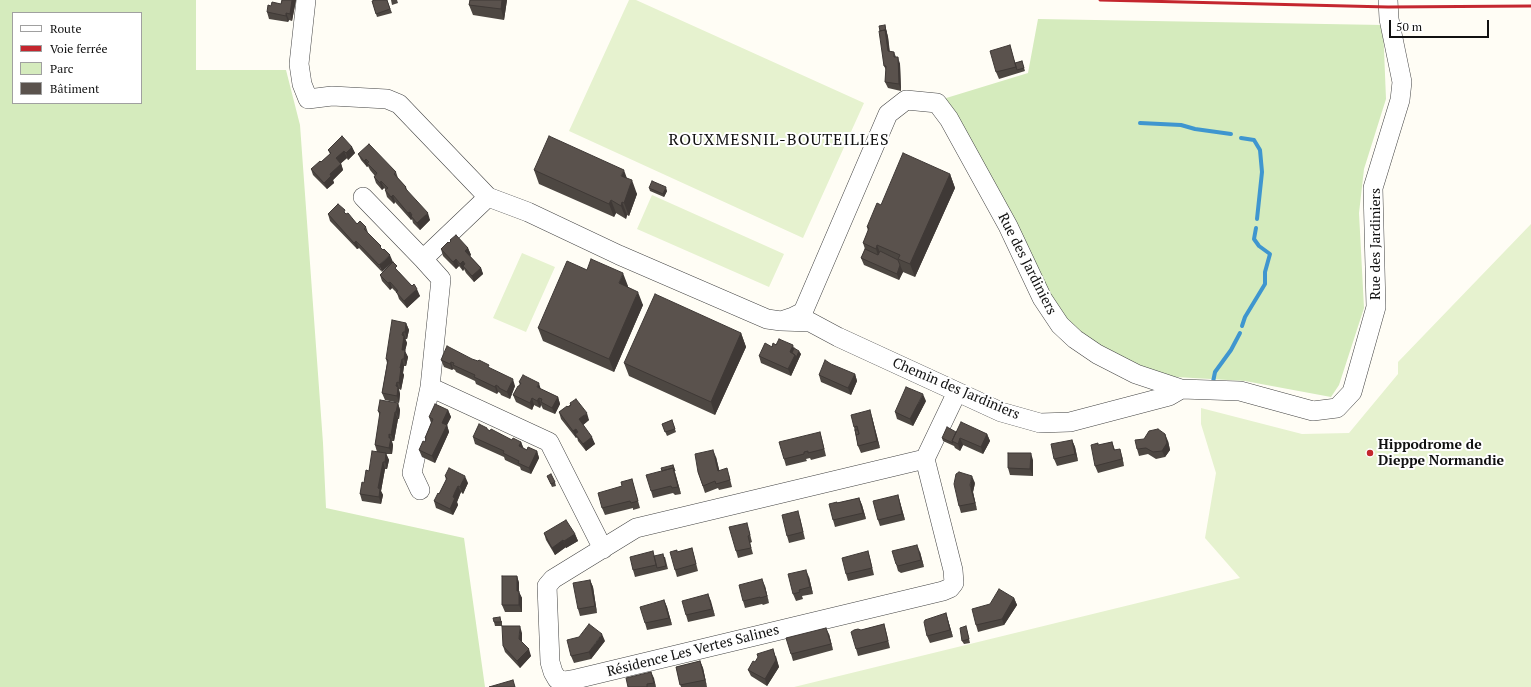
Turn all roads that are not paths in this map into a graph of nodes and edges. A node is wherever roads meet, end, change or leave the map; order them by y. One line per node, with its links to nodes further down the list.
1 (306, 0): 4 (street)
2 (1388, 0): 8 (street, Rue des Jardiniers)
3 (363, 197): 5 (street)
4 (488, 197): 5 (street); 6 (street, Chemin des Jardiniers)
5 (423, 259): 7 (street)
6 (781, 321): 8 (street, Rue des Jardiniers); 9 (street, Chemin des Jardiniers)
7 (430, 387): 11 (street); 12 (street)
8 (1181, 388): 9 (street, Chemin des Jardiniers)
9 (957, 392): 10 (street)
10 (925, 459): 12 (street, Résidence Les Vertes Salines); 12 (street, Résidence Les Vertes Salines)
11 (420, 490)
12 (603, 549)

